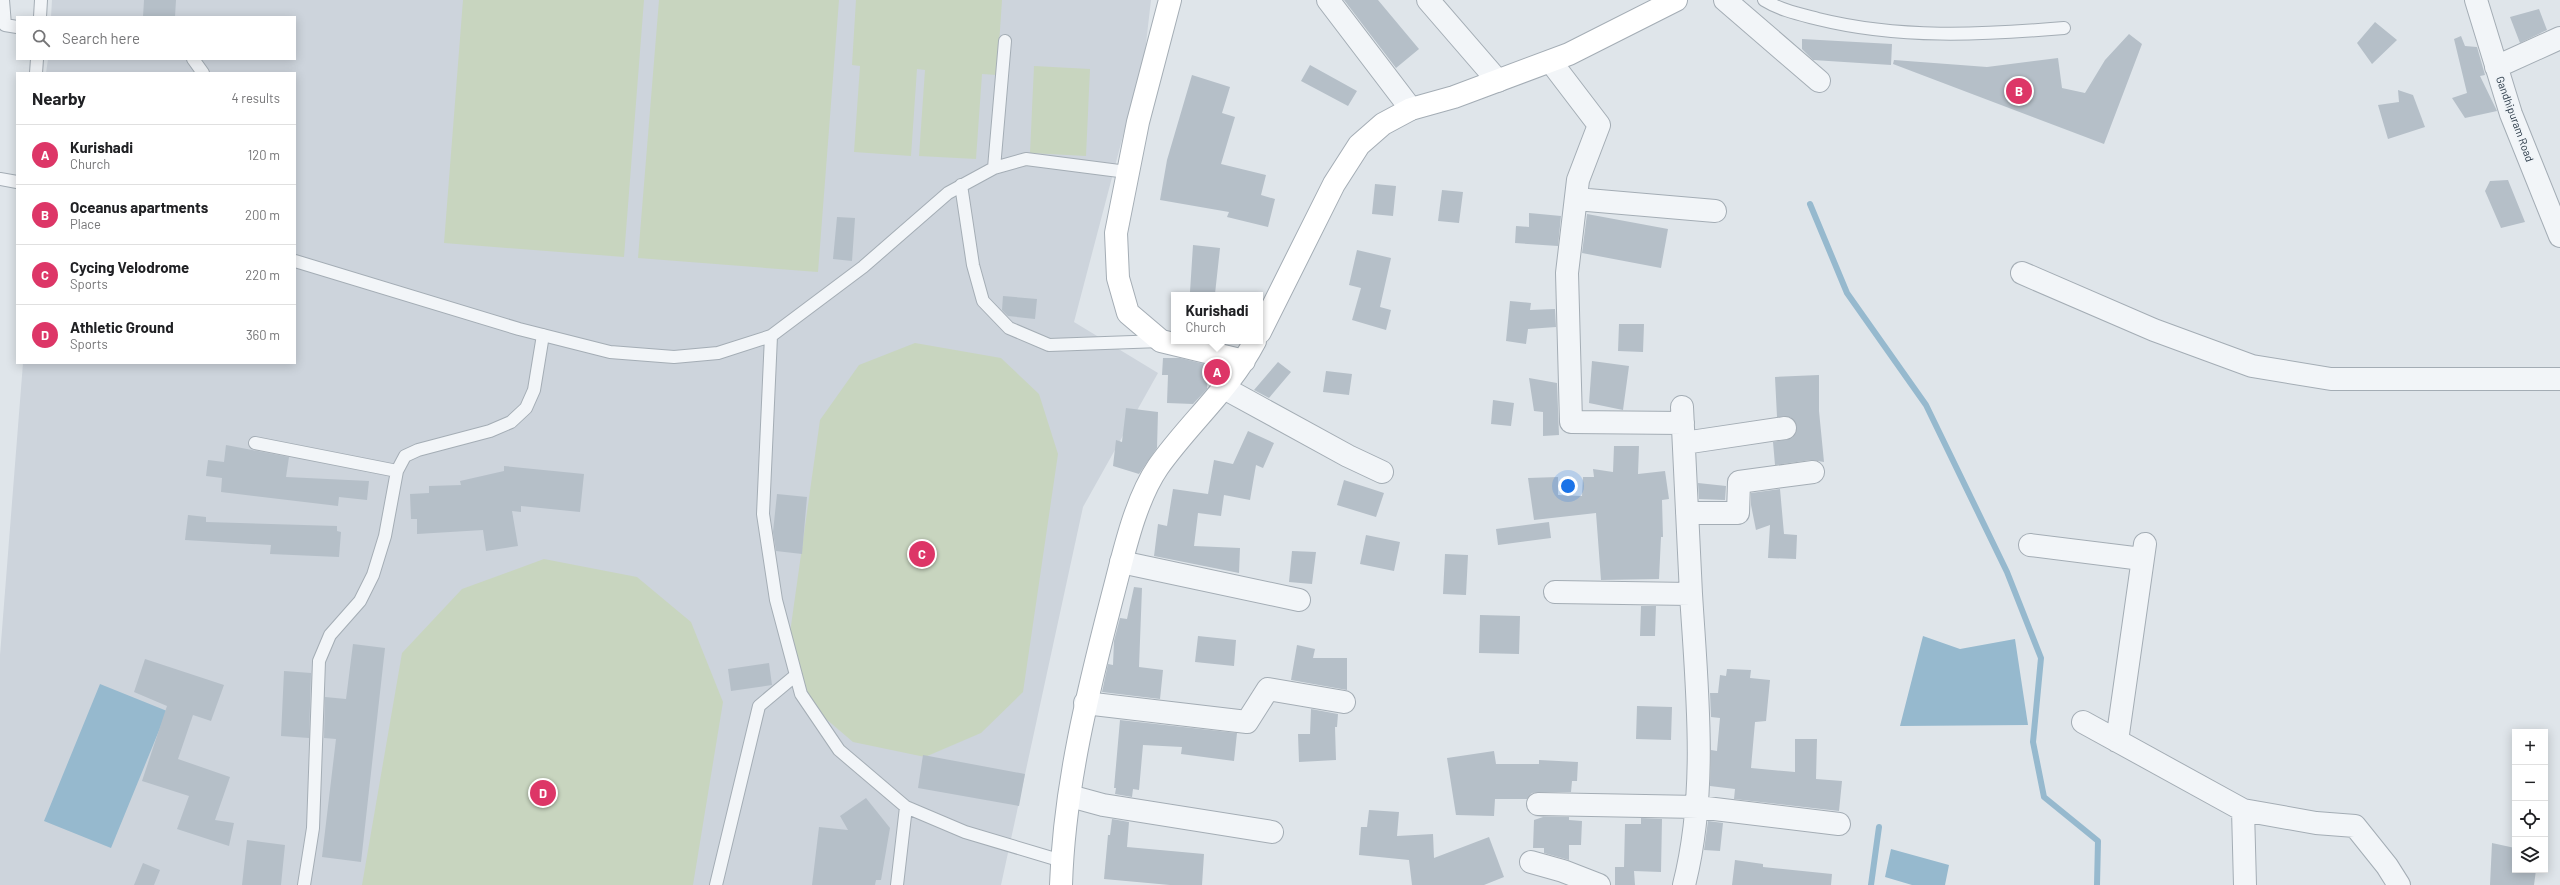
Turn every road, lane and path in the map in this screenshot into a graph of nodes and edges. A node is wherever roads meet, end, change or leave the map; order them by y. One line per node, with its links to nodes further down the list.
1 (3, 0): 11 (lane)
2 (41, 0): 10 (lane)
3 (1170, 0): 25 (main road)
4 (1328, 0): 23 (street)
5 (1428, 0): 21 (street)
6 (1676, 0): 17 (main road)
7 (1725, 0): 22 (street)
8 (1764, 0): 12 (lane)
9 (2476, 0): 18 (street, Gandhipuram Road)
10 (40, 16)
11 (7, 28)
12 (2064, 28)
13 (2560, 38): 18 (street)
14 (1005, 41): 24 (lane)
15 (37, 60): 19 (lane)
16 (194, 60): 20 (lane)
17 (1551, 62): 21 (main road); 29 (street)
18 (2496, 67): 31 (street, Gandhipuram Road)
19 (36, 72)
20 (202, 72)
21 (1498, 81): 23 (main road)
22 (1818, 81)
23 (1411, 109): 34 (main road)
24 (994, 168): 25 (lane); 28 (lane)
25 (1127, 172): 37 (main road)
26 (0, 180): 27 (lane)
27 (16, 182)
28 (961, 186): 36 (lane); 37 (lane)
29 (1576, 199): 30 (street); 44 (street)
30 (1715, 211)
31 (2560, 236)
32 (296, 261): 35 (lane)
33 (2022, 273): 42 (street)
34 (1263, 326)
35 (543, 335): 36 (lane); 47 (lane)
36 (771, 336): 56 (lane)
37 (1161, 341): 38 (main road)
38 (1171, 343)
39 (1173, 344): 41 (main road)
40 (1253, 344): 41 (main road)
41 (1244, 361): 43 (main road)
42 (2560, 379)
43 (1224, 388): 48 (street); 52 (main road)
44 (1683, 424): 45 (street); 50 (street)
45 (1785, 428)
46 (255, 443): 47 (lane)
47 (397, 471): 70 (lane)
48 (1382, 472)
49 (1813, 472): 50 (street)
50 (1687, 513): 54 (street)
51 (2030, 545): 60 (street)
52 (1122, 562): 55 (street); 58 (main road)
53 (1555, 592): 54 (street)
54 (1691, 594): 64 (street)
55 (1299, 600)
56 (796, 675): 63 (lane); 71 (lane)
57 (1344, 702): 58 (street)
58 (1085, 703): 61 (main road)
59 (2083, 722): 60 (street)
60 (2117, 741): 65 (street)
61 (1070, 796): 67 (street); 68 (main road)
62 (1538, 804): 64 (street)
63 (906, 807): 68 (lane); 72 (lane)
64 (1698, 807): 66 (street); 75 (street)
65 (2243, 810): 76 (street); 77 (street)
66 (1839, 824)
67 (1272, 832)
68 (1062, 861): 73 (main road)
69 (1531, 862): 74 (street)
70 (304, 885)
71 (716, 885)
72 (897, 885)
73 (1061, 885)
74 (1599, 885)
75 (1684, 885)
76 (2245, 885)
77 (2399, 885)

